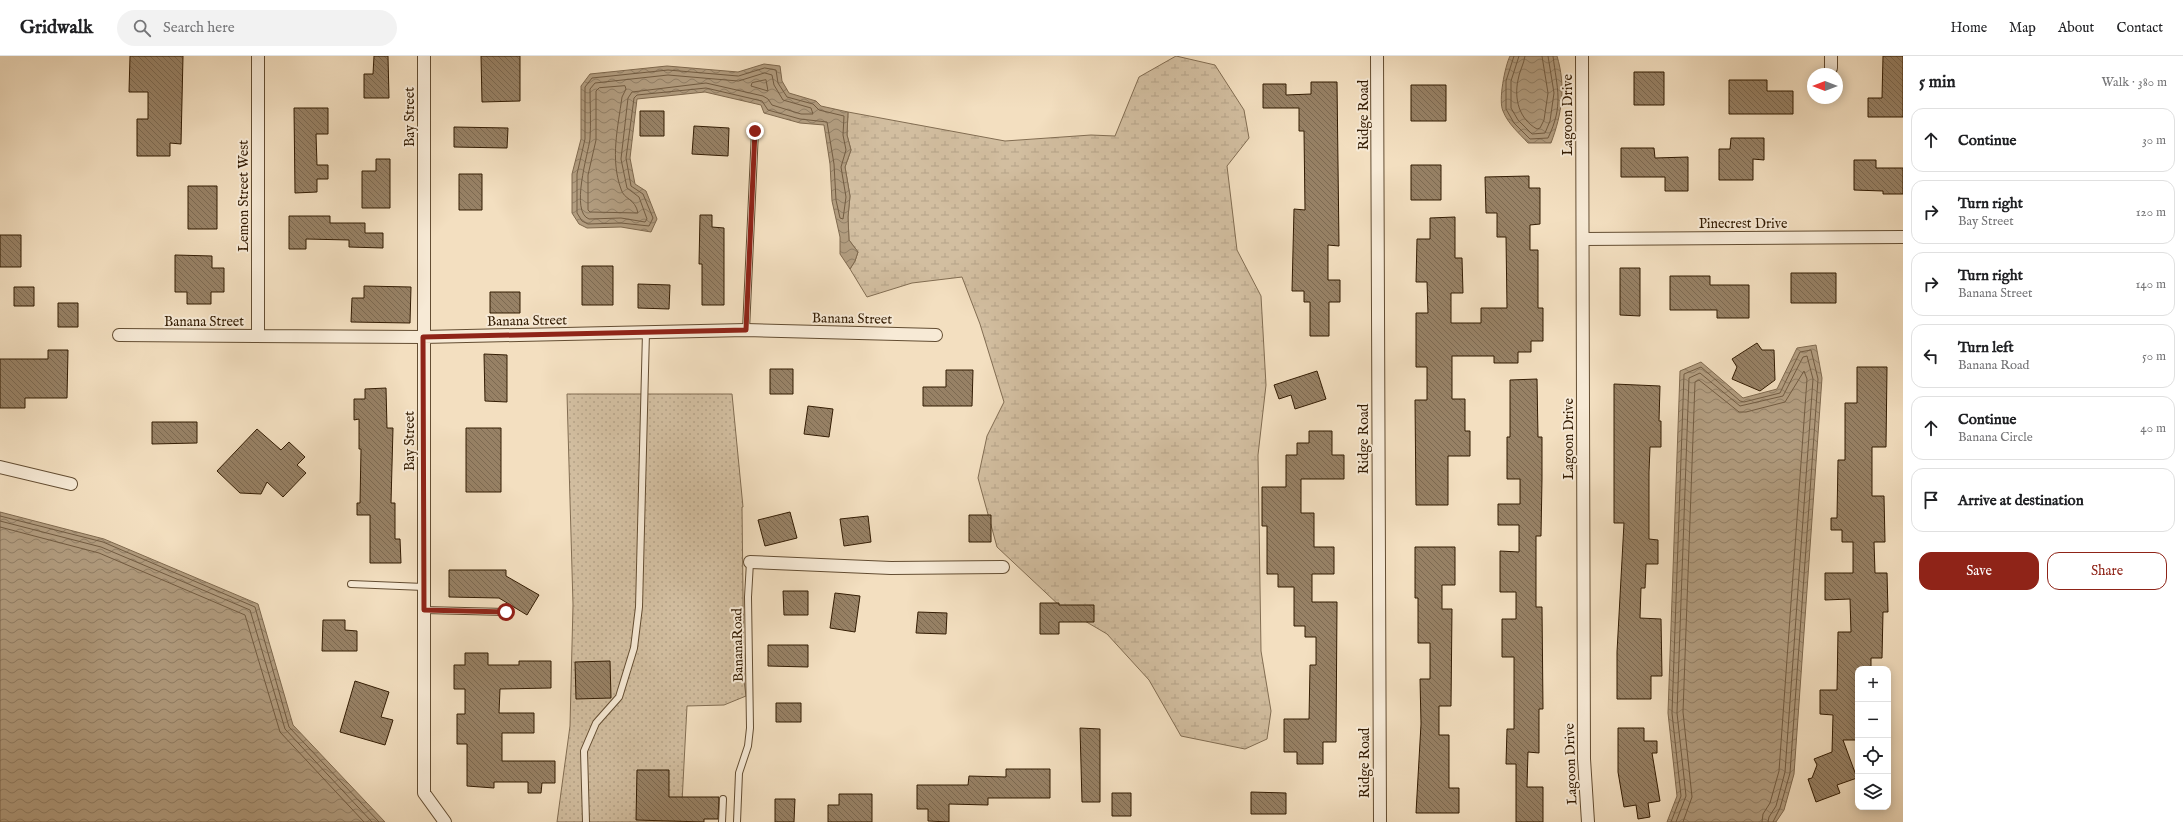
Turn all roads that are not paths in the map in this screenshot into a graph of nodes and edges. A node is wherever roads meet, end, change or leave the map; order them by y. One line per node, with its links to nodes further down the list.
1 (258, 56): 12 (street, Lemon Street West)
2 (424, 56): 13 (street, Bay Street)
3 (1377, 56): 27 (street, Ridge Road)
4 (1582, 56): 7 (street, Lagoon Drive)
5 (755, 131): 8 (lane)
6 (1903, 237): 7 (street, Pinecrest Drive)
7 (1583, 239): 28 (street, Lagoon Drive)
8 (746, 330): 9 (street, Banana Street); 11 (street, Banana Street)
9 (646, 332): 13 (street, Banana Street); 24 (lane)
10 (119, 335): 12 (street, Banana Street)
11 (936, 335)
12 (258, 336): 13 (street, Banana Street)
13 (423, 337): 19 (street, Bay Street)
14 (0, 467): 15 (street)
15 (71, 484)
16 (750, 562): 17 (street); 26 (lane, BananaRoad)
17 (1003, 567)
18 (351, 584): 19 (lane)
19 (424, 587): 20 (street, Bay Street)
20 (424, 610): 21 (lane); 23 (street, Bay Street)
21 (506, 612)
22 (723, 799): 25 (lane)
23 (444, 821)
24 (586, 822)
25 (722, 822)
26 (737, 822)
27 (1380, 822)
28 (1588, 822)

